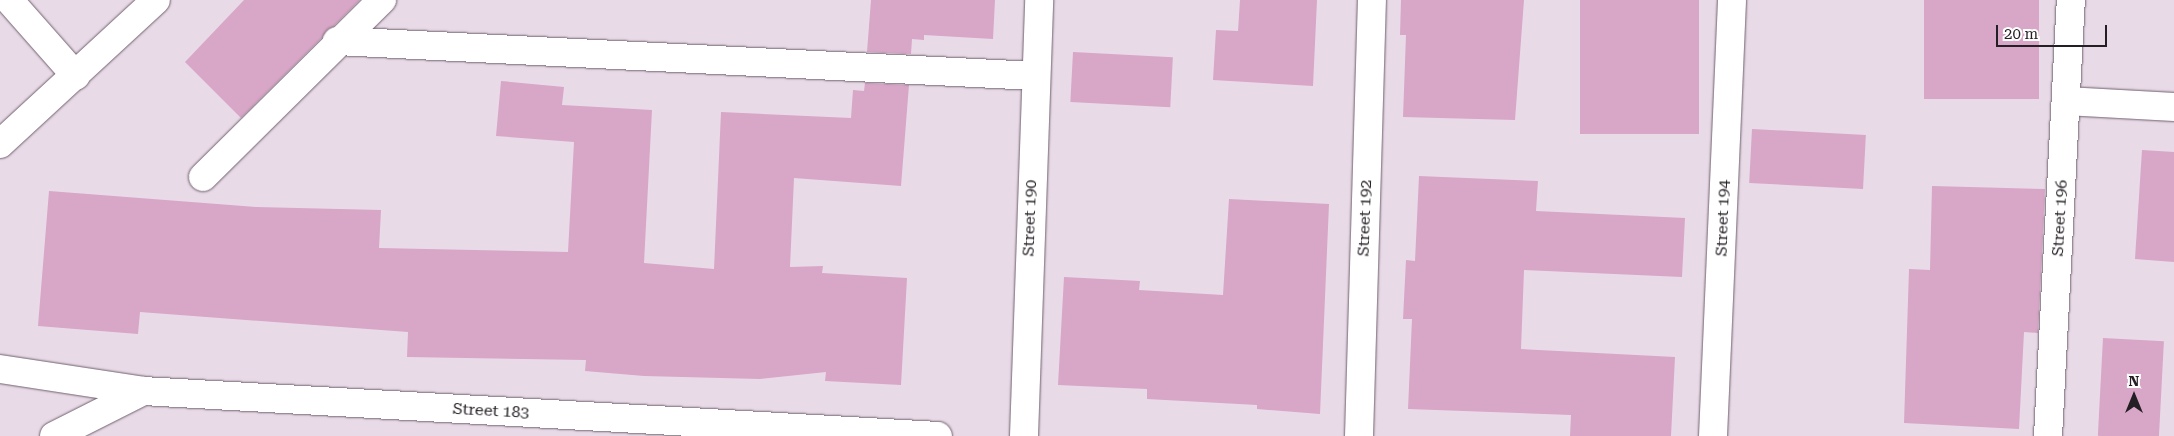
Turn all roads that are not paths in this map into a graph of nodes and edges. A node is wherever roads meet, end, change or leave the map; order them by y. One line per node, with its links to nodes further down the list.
1 (9, 0): 9 (street)
2 (156, 0): 9 (street)
3 (382, 0): 8 (street)
4 (1038, 0): 10 (street, Street 190)
5 (1372, 0): 21 (street, Street 192)
6 (1732, 0): 22 (street, Street 194)
7 (2071, 0): 11 (street, Street 196)
8 (337, 41): 10 (street); 14 (street)
9 (76, 76): 13 (street)
10 (1034, 76): 20 (street, Street 190)
11 (2066, 101): 12 (street); 23 (street, Street 196)
12 (2174, 107)
13 (0, 144)
14 (203, 177)
15 (0, 369): 16 (street, Street 183)
16 (143, 391): 17 (street, Street 183); 18 (street)
17 (828, 433): 19 (street, Street 183)
18 (54, 436)
19 (938, 436)
20 (1024, 436)
21 (1358, 436)
22 (1713, 436)
23 (2048, 436)

